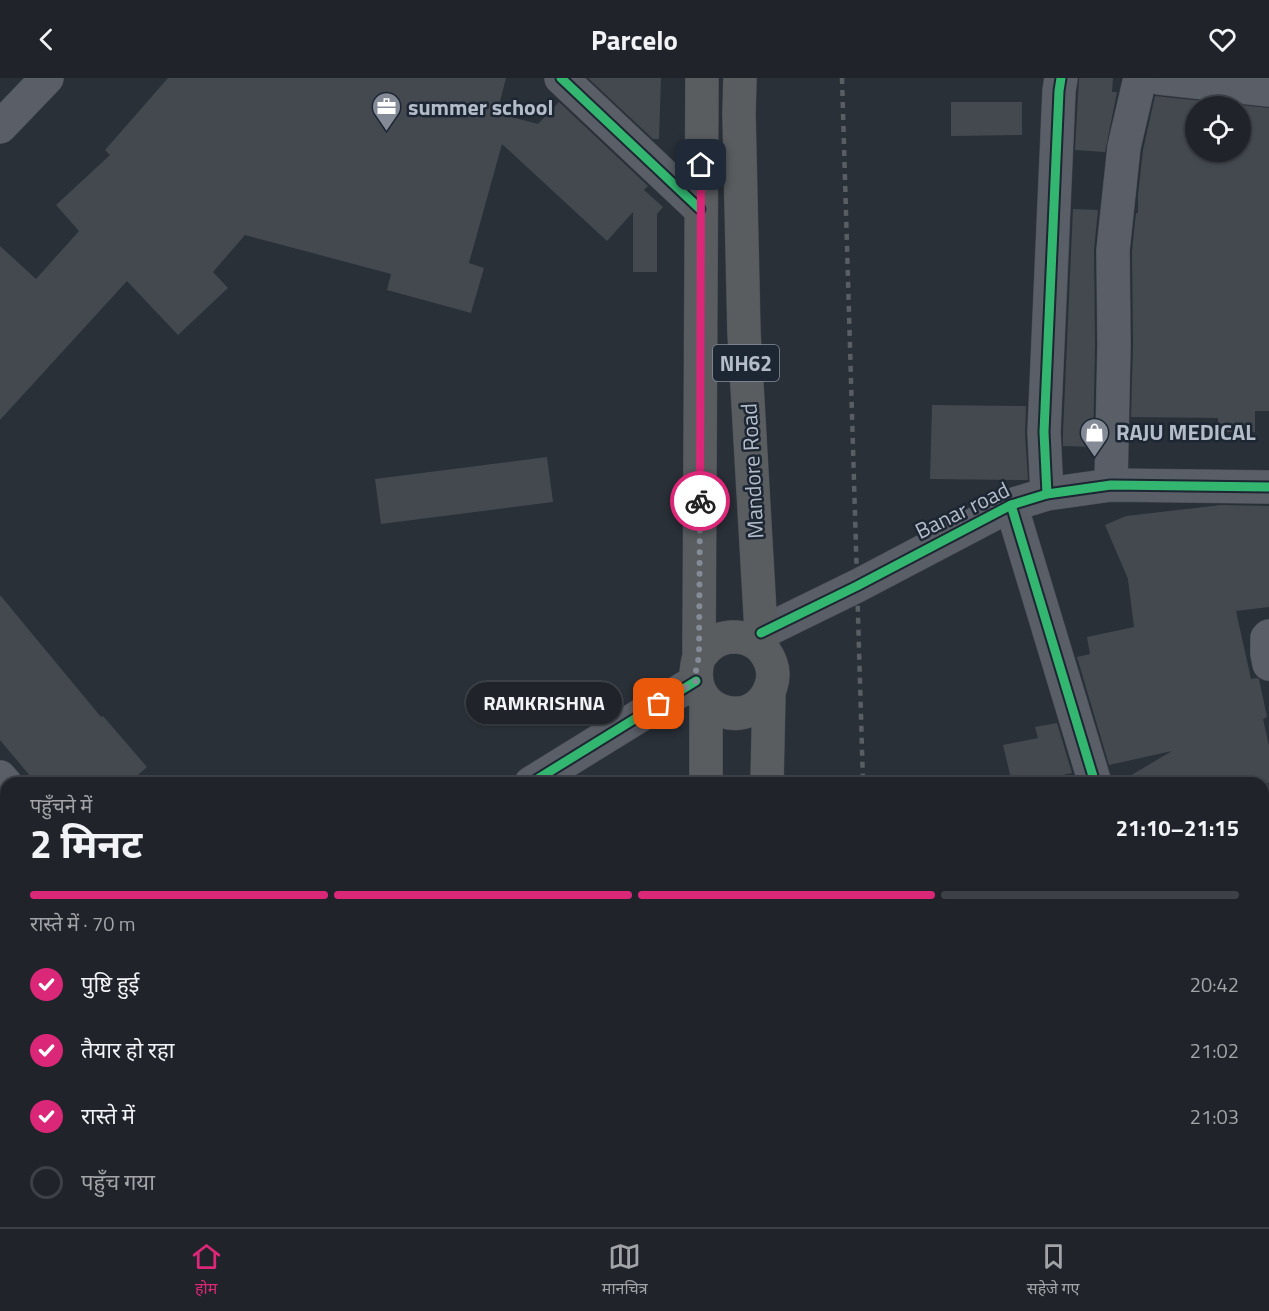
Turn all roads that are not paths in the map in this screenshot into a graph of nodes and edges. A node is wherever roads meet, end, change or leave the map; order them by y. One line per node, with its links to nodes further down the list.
1 (47, 78): 9 (street)
2 (561, 78): 10 (street)
3 (702, 78): 10 (highway, NH62)
4 (740, 78): 16 (highway, Mandore Road / NH62)
5 (1061, 78): 13 (street)
6 (1140, 78): 11 (street)
7 (1159, 78): 8 (street)
8 (1269, 90)
9 (0, 127)
10 (700, 209): 18 (highway, NH62)
11 (1111, 485): 12 (street, Banar road); 13 (street, Banar road)
12 (1269, 487)
13 (1047, 494): 14 (street, Banar road)
14 (1011, 505): 16 (street, Banar road); 23 (street)
15 (1269, 636): 17 (street)
16 (762, 640): 18 (highway); 19 (highway, Mandore Road / NH62)
17 (1269, 663)
18 (700, 680): 19 (highway); 20 (street); 21 (highway, NH62)
19 (769, 693): 22 (highway, Mandore Road / NH62)
20 (541, 777)
21 (706, 777)
22 (767, 777)
23 (1093, 777)

